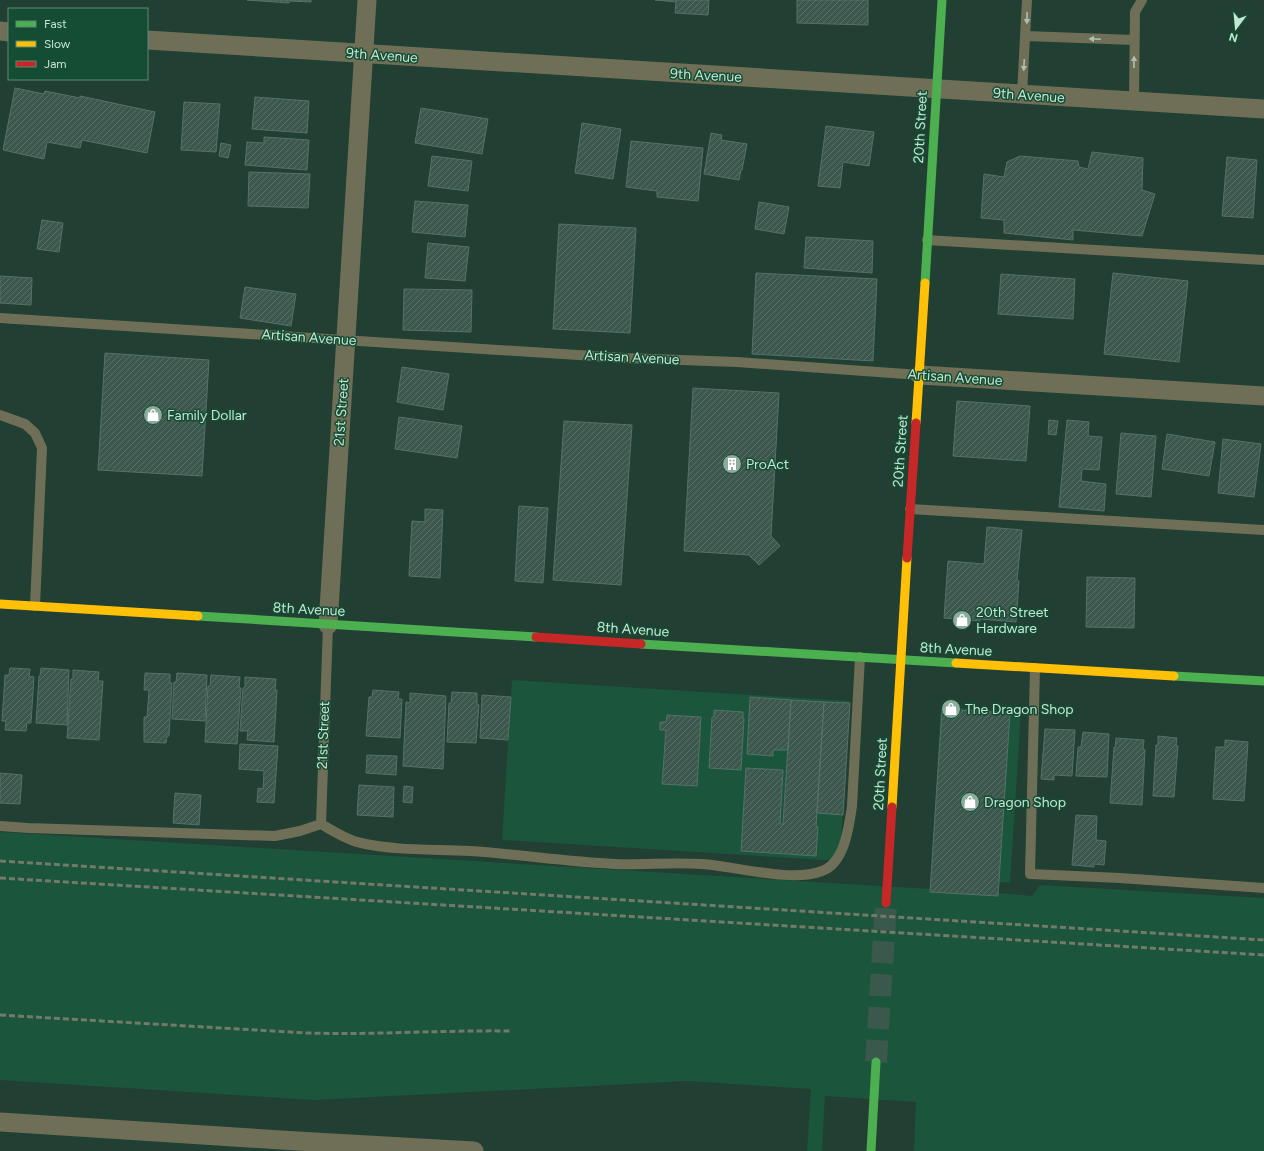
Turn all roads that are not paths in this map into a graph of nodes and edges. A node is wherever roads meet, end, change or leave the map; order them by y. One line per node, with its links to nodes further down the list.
1 (367, 0): 10 (street, 21st Street)
2 (942, 0): 11 (main road, 20th Street)
3 (1027, 0): 7 (lane, one-way to 7)
4 (1134, 0): 6 (lane)
5 (1142, 0): 6 (lane)
6 (1135, 12): 9 (lane)
7 (1026, 36): 9 (lane, one-way to 7); 12 (lane, one-way to 12)
8 (148, 40): 10 (street, 9th Avenue)
9 (1134, 40): 13 (lane, one-way to 9)
10 (364, 54): 11 (street, 9th Avenue); 18 (street, 21st Street)
11 (936, 89): 12 (street, 9th Avenue); 15 (main road, 20th Street)
12 (1022, 94): 13 (street, 9th Avenue)
13 (1134, 101): 14 (street, 9th Avenue)
14 (1264, 109)
15 (928, 240): 16 (lane); 19 (main road, 20th Street)
16 (1264, 260)
17 (0, 318): 18 (lane, Artisan Avenue)
18 (346, 339): 19 (lane, Artisan Avenue); 26 (street, 21st Street)
19 (920, 375): 20 (street, Artisan Avenue); 22 (main road, 20th Street)
20 (1264, 396)
21 (0, 415): 25 (lane)
22 (910, 509): 23 (lane); 28 (main road, 20th Street)
23 (1264, 530)
24 (0, 604): 25 (main road, 8th Avenue)
25 (35, 606): 26 (main road, 8th Avenue)
26 (328, 624): 27 (main road, 8th Avenue); 31 (lane, 21st Street)
27 (860, 657): 28 (main road, 8th Avenue); 31 (lane)
28 (901, 660): 29 (main road, 8th Avenue); 34 (main road, 20th Street)
29 (1035, 668): 30 (main road, 8th Avenue); 33 (lane)
30 (1264, 681)
31 (320, 824): 32 (lane)
32 (0, 826)
33 (1264, 888)
34 (886, 903)
35 (876, 1062): 39 (main road)
36 (0, 1122): 37 (street)
37 (296, 1146): 38 (street)
38 (474, 1151)
39 (870, 1151)

